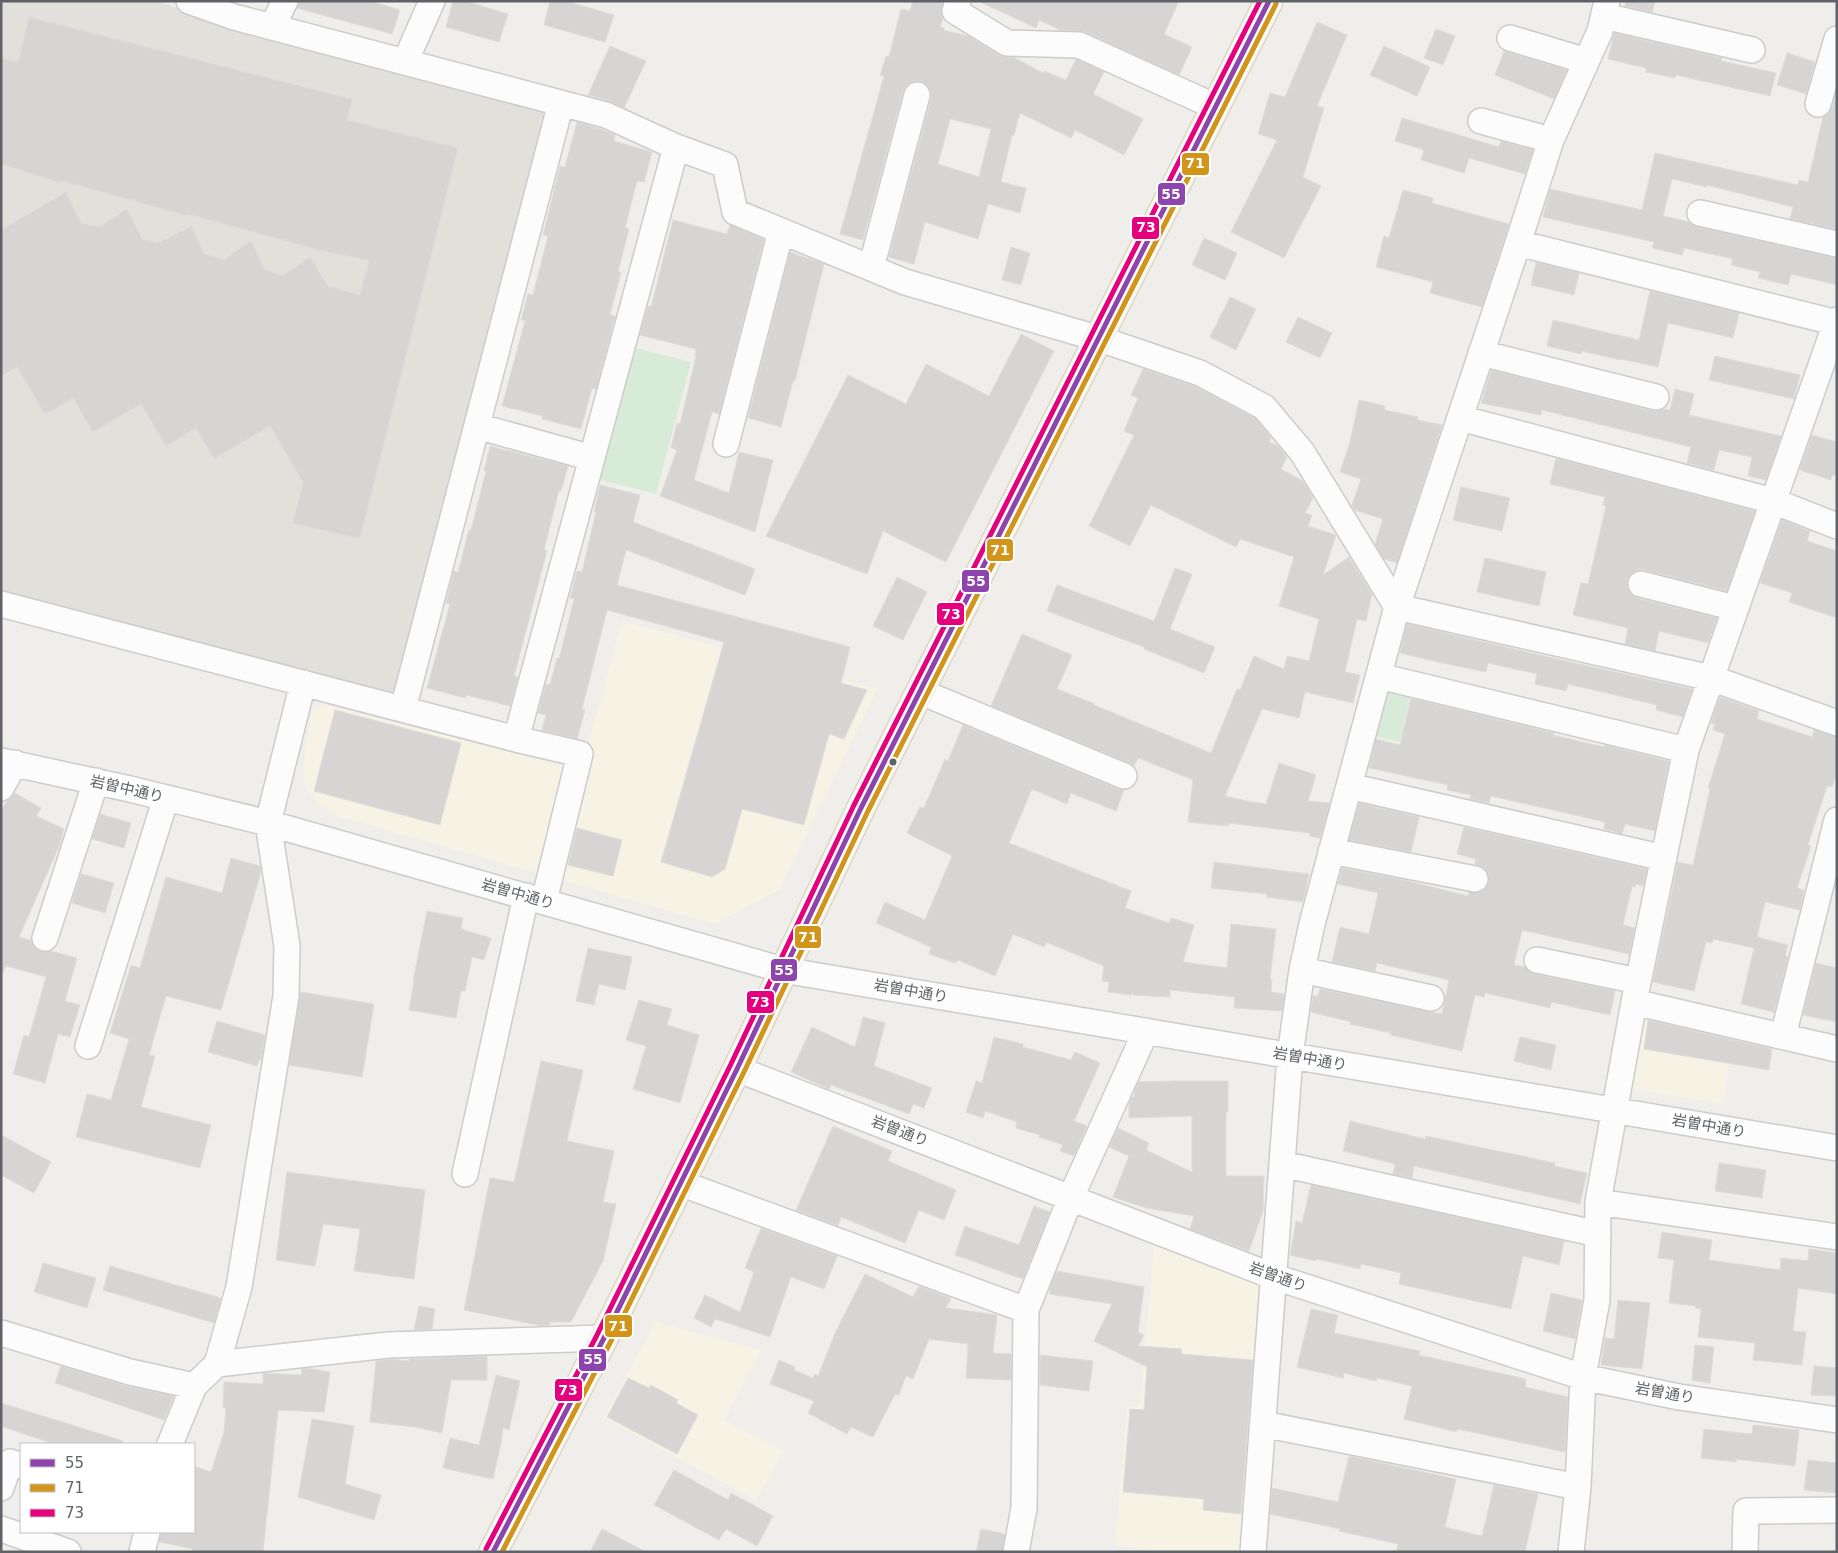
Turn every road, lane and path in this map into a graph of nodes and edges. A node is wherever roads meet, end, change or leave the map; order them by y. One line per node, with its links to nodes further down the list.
1 (189, 1): 7 (street)
2 (285, 1): 7 (street)
3 (432, 1): 12 (street)
4 (958, 1): 16 (street)
5 (1269, 1): 16 (main road)
6 (1606, 9): 10 (street); 11 (street)
7 (272, 27): 12 (street)
8 (1510, 38): 11 (street)
9 (1837, 39): 15 (street)
10 (1752, 50)
11 (1586, 61): 18 (street)
12 (405, 62): 14 (street)
13 (917, 95): 24 (street)
14 (561, 104): 19 (street); 30 (street)
15 (1818, 104)
16 (1216, 107): 26 (main road)
17 (1481, 122): 18 (street)
18 (1550, 140): 22 (street)
19 (676, 147): 21 (street); 32 (street)
20 (1700, 213): 23 (street)
21 (781, 231): 24 (street); 31 (street)
22 (1518, 243): 25 (street); 27 (street)
23 (1837, 244)
24 (871, 268): 26 (street)
25 (1836, 322): 33 (street)
26 (1100, 339): 37 (street); 42 (main road)
27 (1481, 353): 28 (street); 29 (street)
28 (1656, 397)
29 (1460, 418): 33 (street); 37 (street)
30 (477, 426): 32 (street); 43 (street)
31 (726, 444)
32 (592, 458): 45 (street)
33 (1773, 501): 34 (street); 38 (street)
34 (1837, 526)
35 (1641, 584): 38 (street)
36 (1, 604): 41 (street)
37 (1397, 607): 39 (street); 40 (street)
38 (1736, 608): 40 (street)
39 (1379, 676): 46 (street); 50 (street)
40 (1711, 678): 44 (street); 46 (street)
41 (302, 683): 43 (street); 54 (street)
42 (921, 692): 48 (street); 61 (main road)
43 (402, 709): 45 (street)
44 (1837, 724)
45 (516, 739): 58 (street)
46 (1686, 750): 56 (street)
47 (8, 762): 49 (street, 岩曽中通り); 51 (street)
48 (1124, 776)
49 (96, 782): 52 (street, 岩曽中通り); 59 (street)
50 (1349, 786): 55 (street); 56 (street)
51 (1, 788)
52 (166, 798): 54 (street, 岩曽中通り); 67 (street)
53 (1837, 820): 66 (street)
54 (268, 823): 58 (street, 岩曽中通り); 84 (street)
55 (1331, 851): 57 (street); 62 (street)
56 (1664, 858): 63 (street)
57 (1475, 879)
58 (535, 899): 61 (street, 岩曽中通り); 74 (street)
59 (45, 938)
60 (1537, 960): 63 (street)
61 (783, 970): 65 (street, 岩曽中通り); 70 (main road)
62 (1302, 970): 64 (street); 69 (street)
63 (1636, 991): 66 (street); 71 (street)
64 (1431, 998)
65 (1146, 1031): 69 (street, 岩曽中通り); 76 (street)
66 (1783, 1036): 68 (street)
67 (88, 1046)
68 (1837, 1049)
69 (1290, 1056): 71 (street, 岩曽中通り); 73 (street)
70 (737, 1069): 75 (main road); 76 (street, 岩曽通り)
71 (1615, 1110): 72 (street, 岩曽中通り); 77 (street)
72 (1837, 1148)
73 (1282, 1164): 78 (street); 80 (street)
74 (465, 1174)
75 (680, 1183): 81 (street); 83 (main road)
76 (1071, 1197): 80 (street, 岩曽通り); 81 (street)
77 (1598, 1202): 78 (street); 79 (street)
78 (1598, 1234): 85 (street)
79 (1837, 1237)
80 (1275, 1277): 85 (street, 岩曽通り); 88 (street)
81 (1026, 1310): 99 (street)
82 (1, 1333): 86 (street)
83 (604, 1338): 84 (street); 98 (main road)
84 (217, 1364): 86 (street)
85 (1583, 1377): 87 (street, 岩曽通り); 91 (street)
86 (194, 1386): 89 (street)
87 (1837, 1420)
88 (1263, 1424): 91 (street); 100 (street)
89 (170, 1443)
90 (20, 1466): 92 (street)
91 (1578, 1487): 101 (street)
92 (1, 1488)
93 (1837, 1510): 102 (street)
94 (1, 1529): 96 (street)
95 (147, 1533): 97 (street)
96 (68, 1552)
97 (142, 1552)
98 (493, 1552)
99 (1016, 1552)
100 (1253, 1552)
101 (1571, 1552)
102 (1745, 1552)

